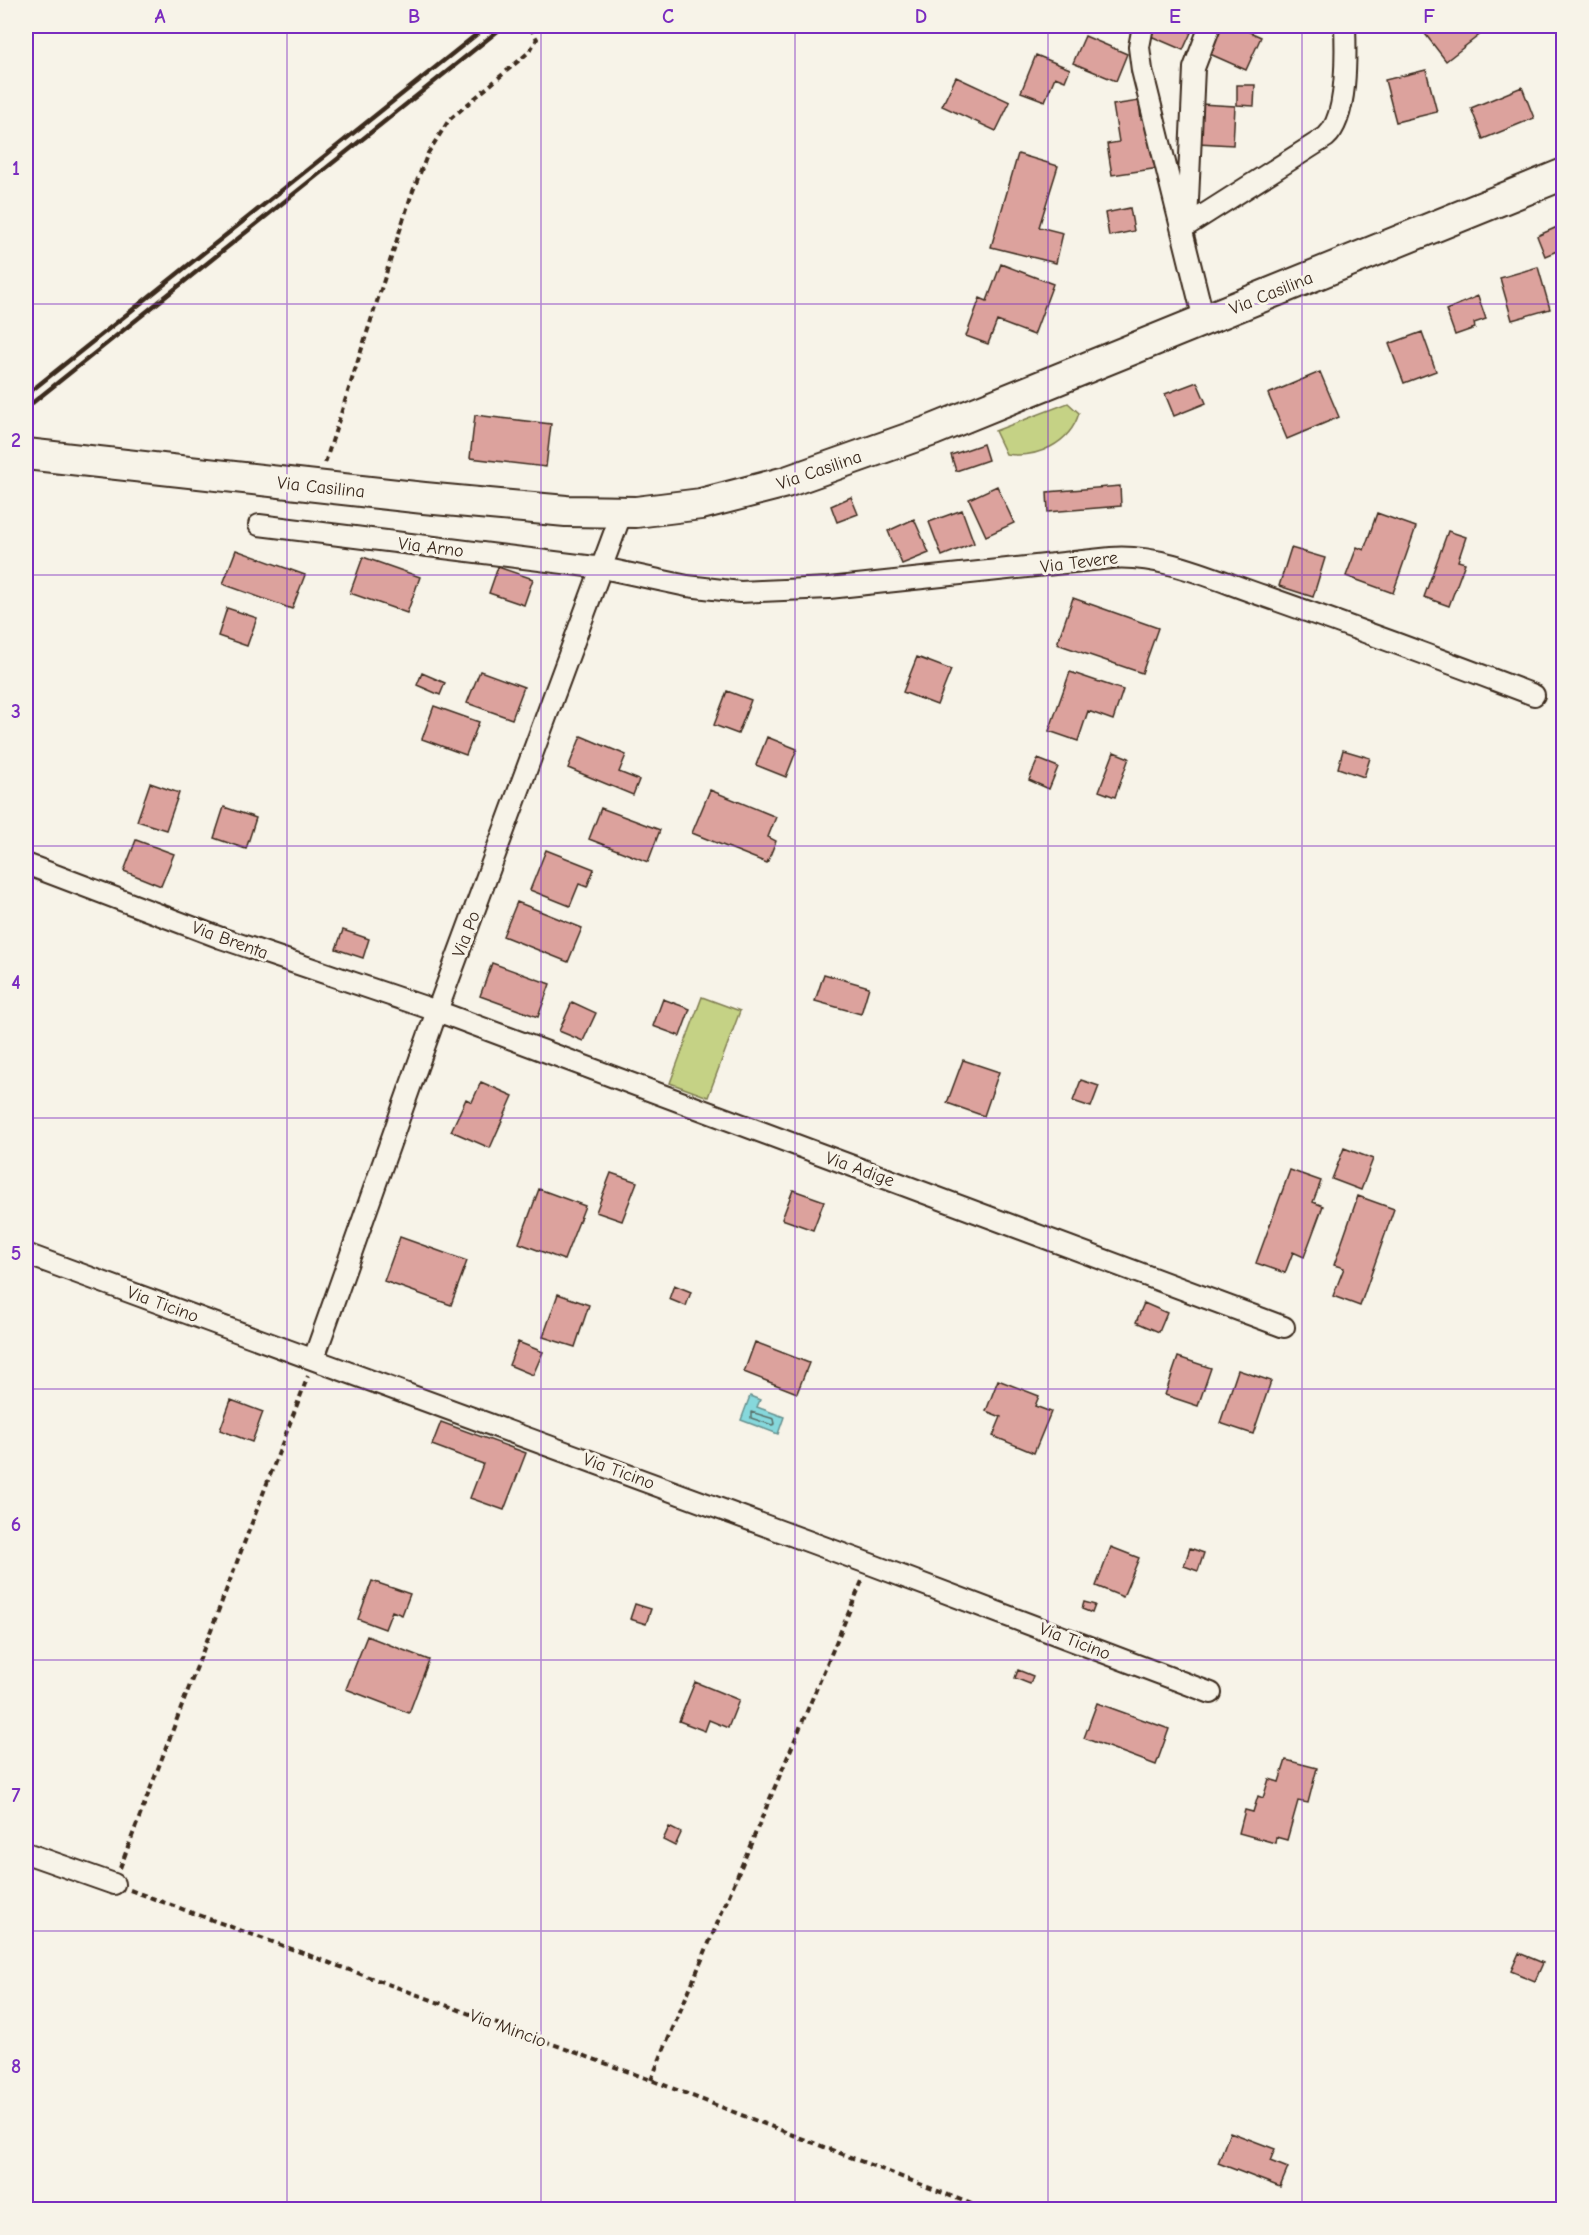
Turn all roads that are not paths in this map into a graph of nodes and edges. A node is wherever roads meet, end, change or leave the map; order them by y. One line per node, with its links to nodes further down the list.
1 (1143, 26): 5 (street)
2 (1210, 26): 5 (street)
3 (1345, 26): 5 (street)
4 (1563, 174): 6 (main road, Via Casilina)
5 (1185, 226): 6 (street)
6 (1204, 320): 8 (main road, Via Casilina)
7 (26, 454): 8 (main road, Via Casilina)
8 (622, 512): 10 (street, Via Po)
9 (259, 525): 10 (street, Via Arno)
10 (603, 568): 11 (street, Via Tevere); 13 (street, Via Po)
11 (1534, 695)
12 (26, 864): 13 (street, Via Brenta)
13 (436, 1011): 15 (street, Via Adige); 16 (street, Via Po)
14 (26, 1254): 16 (street, Via Ticino)
15 (1284, 1327)
16 (314, 1358): 17 (street, Via Ticino)
17 (1211, 1693)
18 (26, 1853): 19 (street)
19 (114, 1884)

